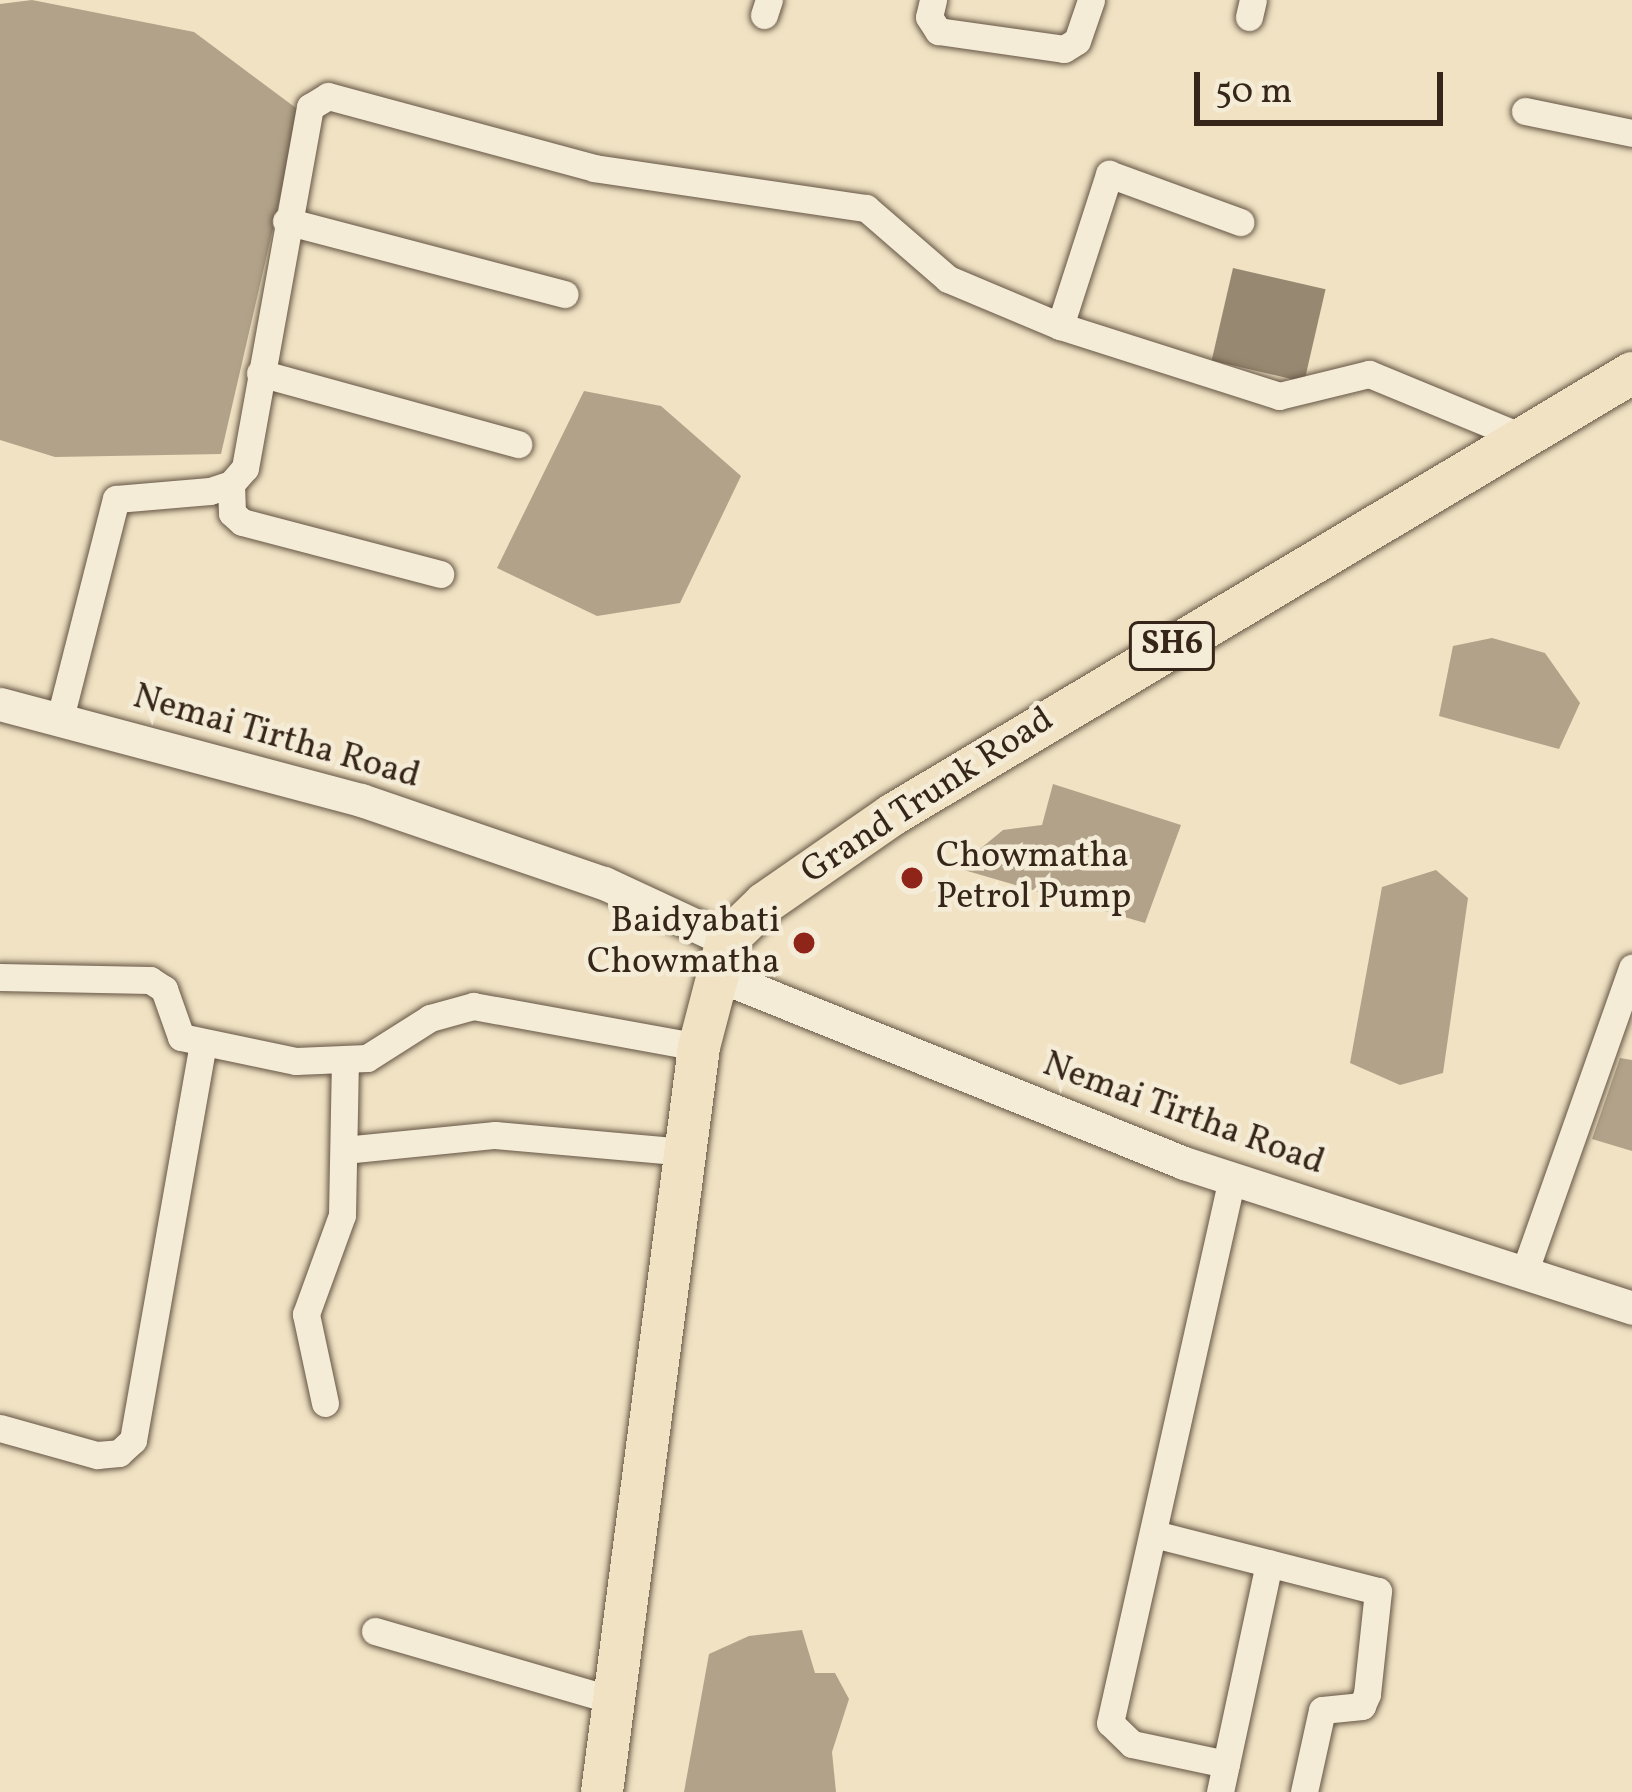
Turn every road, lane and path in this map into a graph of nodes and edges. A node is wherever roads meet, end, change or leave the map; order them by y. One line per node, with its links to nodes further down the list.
1 (933, 0): 2 (street)
2 (1091, 0)
3 (1525, 111): 4 (street)
4 (1632, 134)
5 (286, 221): 7 (street); 8 (street); 9 (street)
6 (1240, 222): 8 (street)
7 (565, 294)
8 (1060, 326): 11 (street)
9 (260, 373): 12 (street); 13 (street)
10 (1632, 373): 11 (main road, Grand Trunk Road / SH6)
11 (1522, 437): 17 (main road, Grand Trunk Road / SH6)
12 (518, 444)
13 (231, 484): 14 (street); 16 (street)
14 (440, 574)
15 (0, 704): 16 (street, Nemai Tirtha Road)
16 (60, 718): 17 (street, Nemai Tirtha Road)
17 (721, 957): 21 (main road); 25 (street, Nemai Tirtha Road)
18 (1632, 968): 26 (street)
19 (1, 984): 20 (street)
20 (203, 1044): 22 (street); 29 (street)
21 (699, 1047): 22 (street); 24 (main road)
22 (345, 1063): 23 (street)
23 (344, 1150): 24 (street); 28 (street)
24 (684, 1152): 33 (main road)
25 (1232, 1178): 26 (street, Nemai Tirtha Road); 30 (street)
26 (1523, 1273): 27 (street, Nemai Tirtha Road)
27 (1632, 1308)
28 (325, 1403)
29 (0, 1428)
30 (1154, 1534): 31 (street); 34 (street)
31 (1269, 1563): 34 (street); 36 (street)
32 (375, 1631): 33 (street)
33 (613, 1700): 35 (main road)
34 (1223, 1778)
35 (602, 1792)
36 (1304, 1792)

